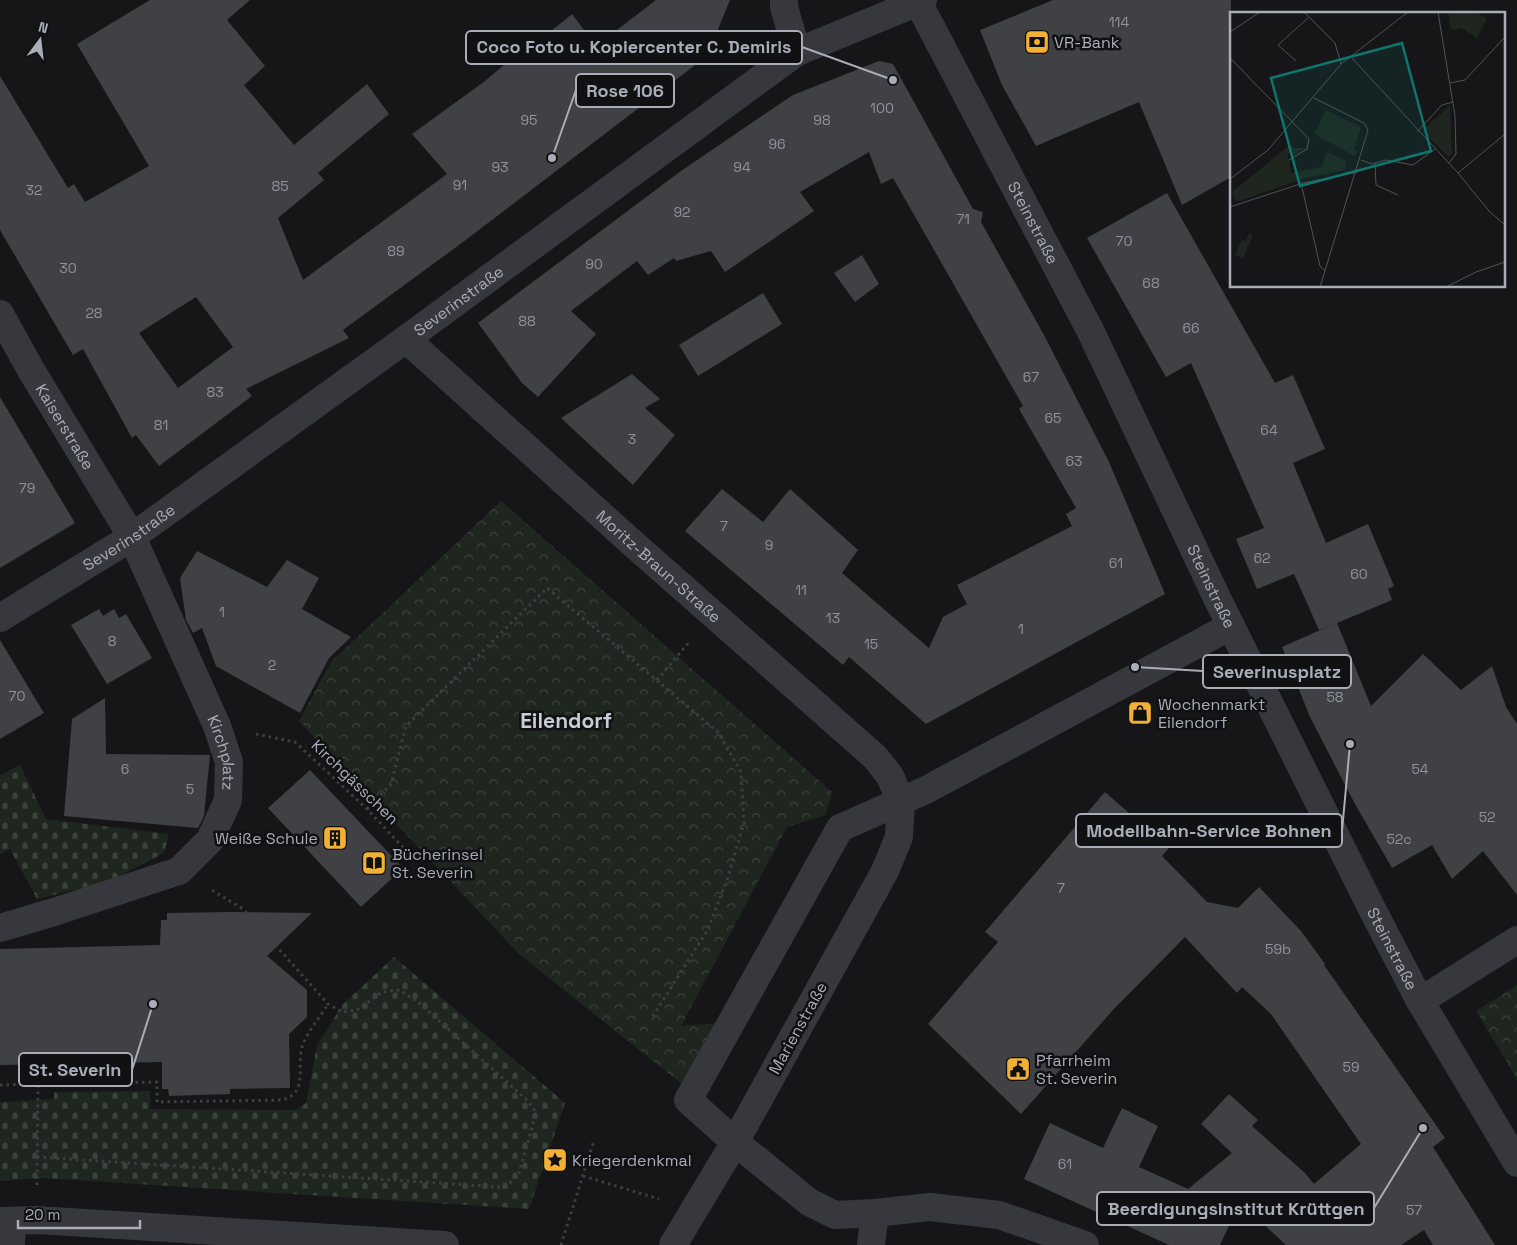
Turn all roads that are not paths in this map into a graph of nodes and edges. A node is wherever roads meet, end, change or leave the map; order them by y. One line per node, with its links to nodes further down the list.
1 (784, 0): 3 (street)
2 (920, 1): 3 (street, Severinstraße); 8 (street, Steinstraße)
3 (797, 52): 5 (street, Severinstraße)
4 (0, 314): 6 (street, Kaiserstraße)
5 (406, 339): 6 (street, Severinstraße); 9 (street, Moritz-Braun-Straße)
6 (132, 537): 7 (street, Severinstraße); 10 (street, Kirchplatz)
7 (0, 618)
8 (1231, 626): 9 (street); 12 (street, Steinstraße)
9 (901, 802): 13 (street, Marienstraße); 13 (street)
10 (0, 928)
11 (1517, 940): 12 (street)
12 (1420, 1001): 14 (street, Steinstraße)
13 (735, 1142): 15 (street); 18 (street, Marienstraße)
14 (1517, 1164)
15 (875, 1213): 19 (street); 20 (street)
16 (15, 1227): 17 (street)
17 (445, 1245)
18 (674, 1245)
19 (871, 1245)
20 (1084, 1245)

